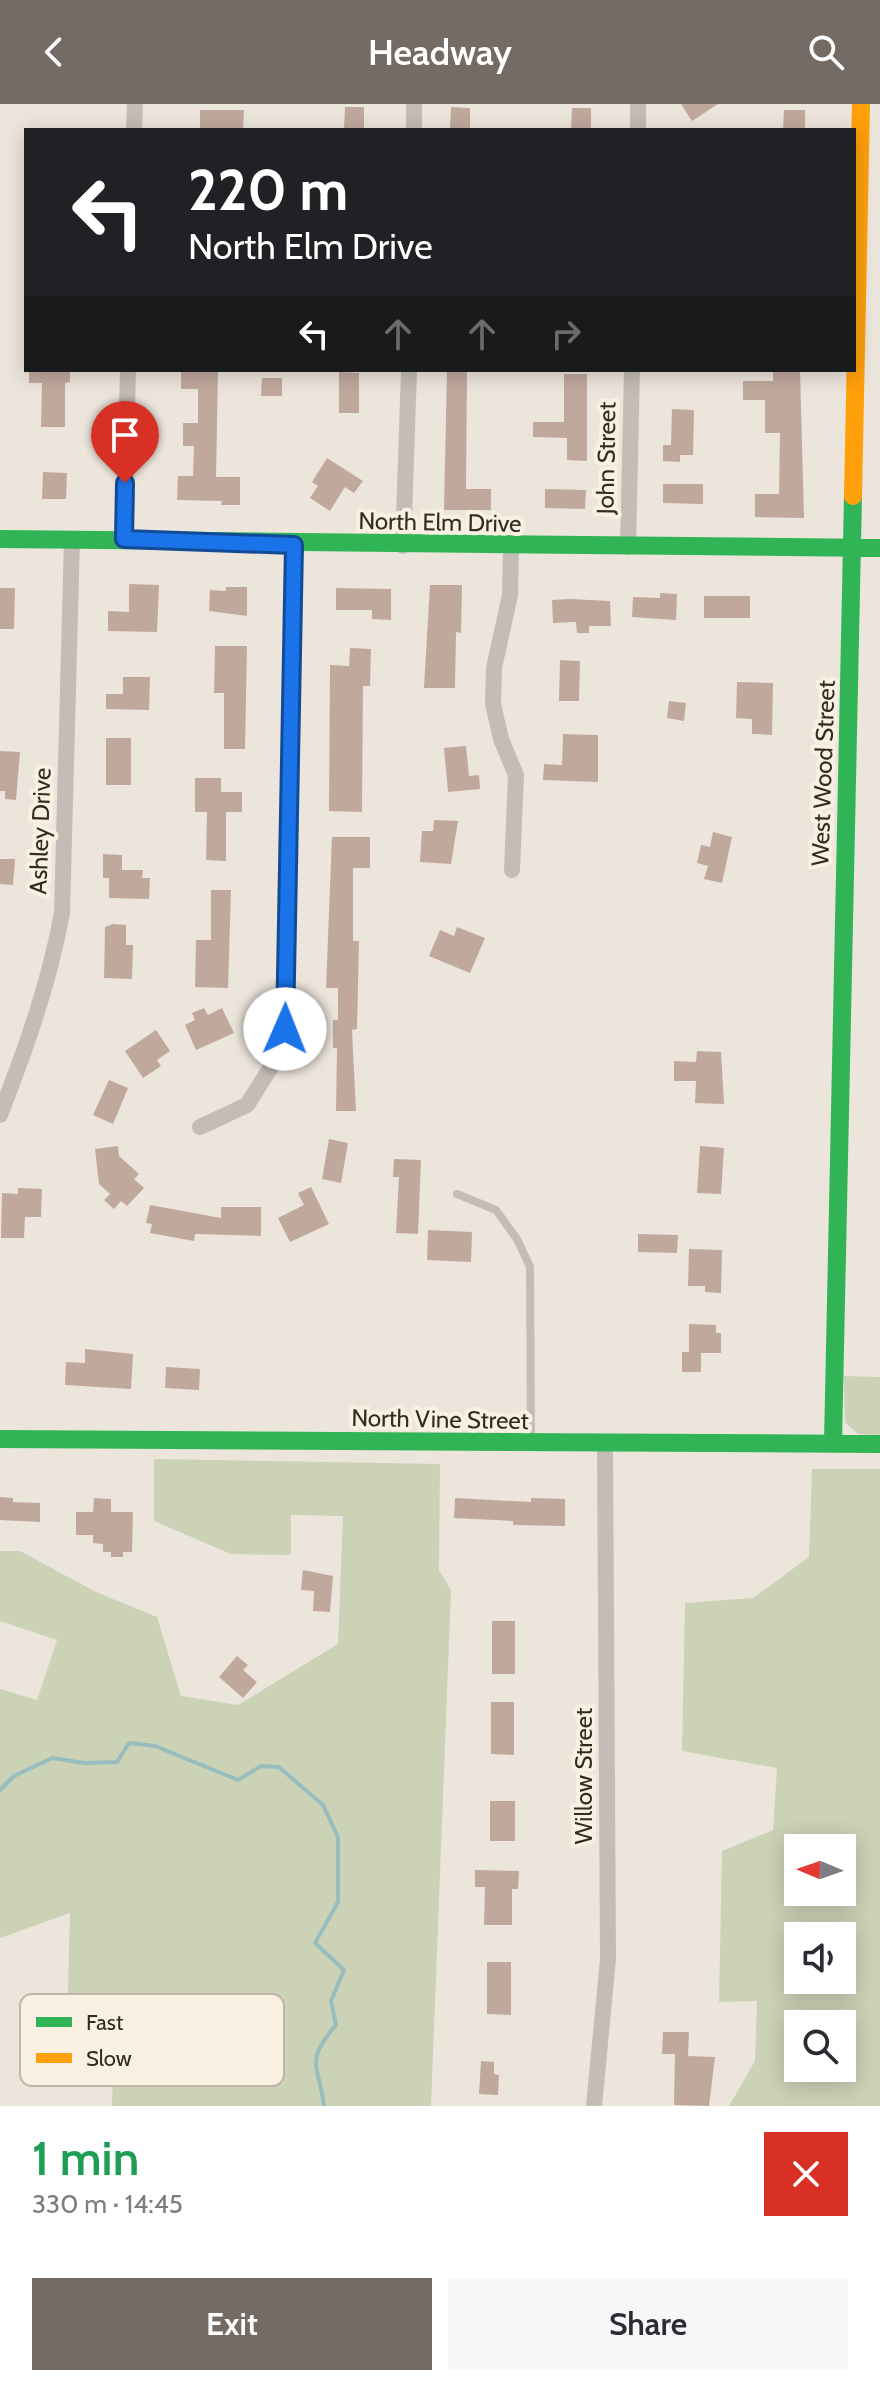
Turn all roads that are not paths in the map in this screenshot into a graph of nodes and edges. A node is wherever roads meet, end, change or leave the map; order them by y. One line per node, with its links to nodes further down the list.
1 (135, 104): 5 (street)
2 (414, 104): 6 (street)
3 (638, 104): 7 (street)
4 (861, 104): 18 (street, West Wood Street)
5 (134, 128)
6 (414, 128)
7 (638, 128)
8 (128, 372): 13 (street)
9 (409, 372): 15 (street)
10 (632, 372): 17 (street, John Street)
11 (0, 539): 12 (street, North Elm Drive)
12 (72, 539): 13 (street, North Elm Drive); 21 (street, Ashley Drive)
13 (124, 539): 14 (street, North Elm Drive)
14 (294, 545): 15 (street, North Elm Drive); 22 (street)
15 (403, 546): 16 (street, North Elm Drive)
16 (511, 547): 17 (street, North Elm Drive); 20 (street)
17 (628, 547): 18 (street, North Elm Drive)
18 (853, 548): 19 (street, North Elm Drive); 25 (street, West Wood Street)
19 (880, 548)
20 (512, 870)
21 (0, 1115)
22 (200, 1127)
23 (457, 1194): 26 (lane)
24 (0, 1439): 26 (street, North Vine Street)
25 (833, 1443): 27 (street, North Vine Street); 28 (street, North Vine Street)
26 (531, 1444): 27 (street, North Vine Street)
27 (605, 1444): 29 (street, Willow Street)
28 (880, 1444)
29 (594, 2106)

